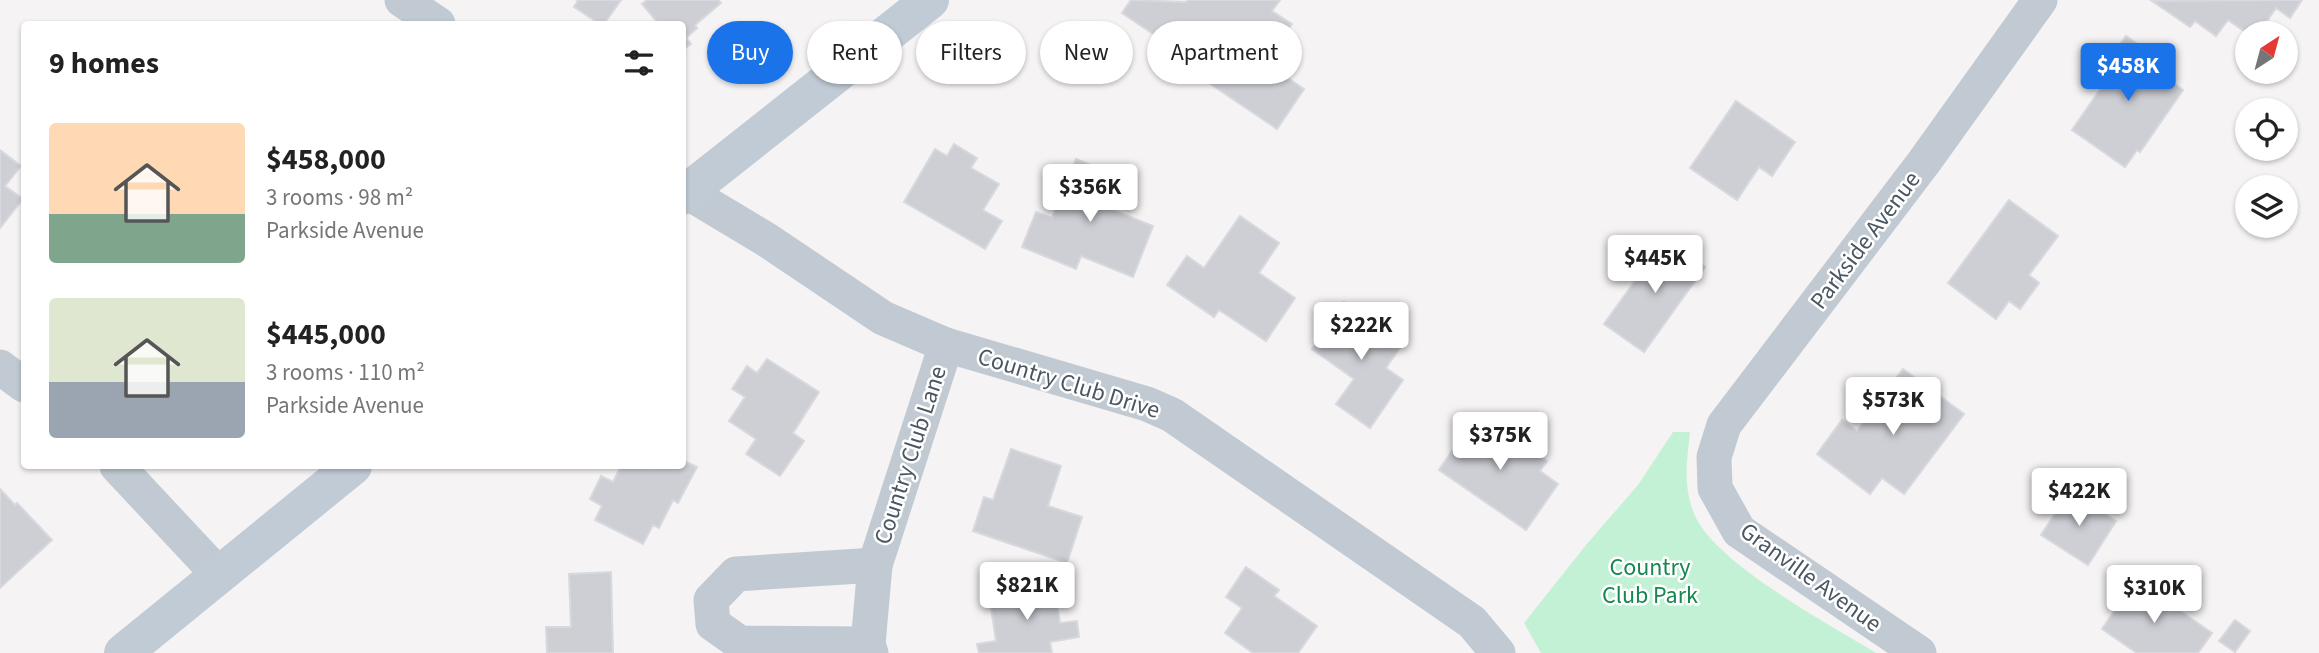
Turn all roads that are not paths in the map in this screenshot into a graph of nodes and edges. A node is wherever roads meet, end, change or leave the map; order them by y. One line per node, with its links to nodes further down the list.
1 (402, 0): 4 (street)
2 (930, 0): 5 (street)
3 (2039, 0): 12 (street, Parkside Avenue)
4 (434, 21)
5 (686, 190)
6 (686, 193): 7 (street, Country Club Drive)
7 (946, 345): 13 (street, Country Club Lane); 17 (street, Country Club Drive)
8 (0, 367): 9 (street)
9 (21, 383)
10 (120, 469): 14 (street)
11 (349, 469): 14 (street)
12 (1715, 488): 18 (street, Granville Avenue)
13 (875, 565): 15 (street, Country Club Lane); 15 (street, Country Club Lane)
14 (219, 575): 16 (street)
15 (869, 648)
16 (123, 653)
17 (1498, 653)
18 (1919, 653)

